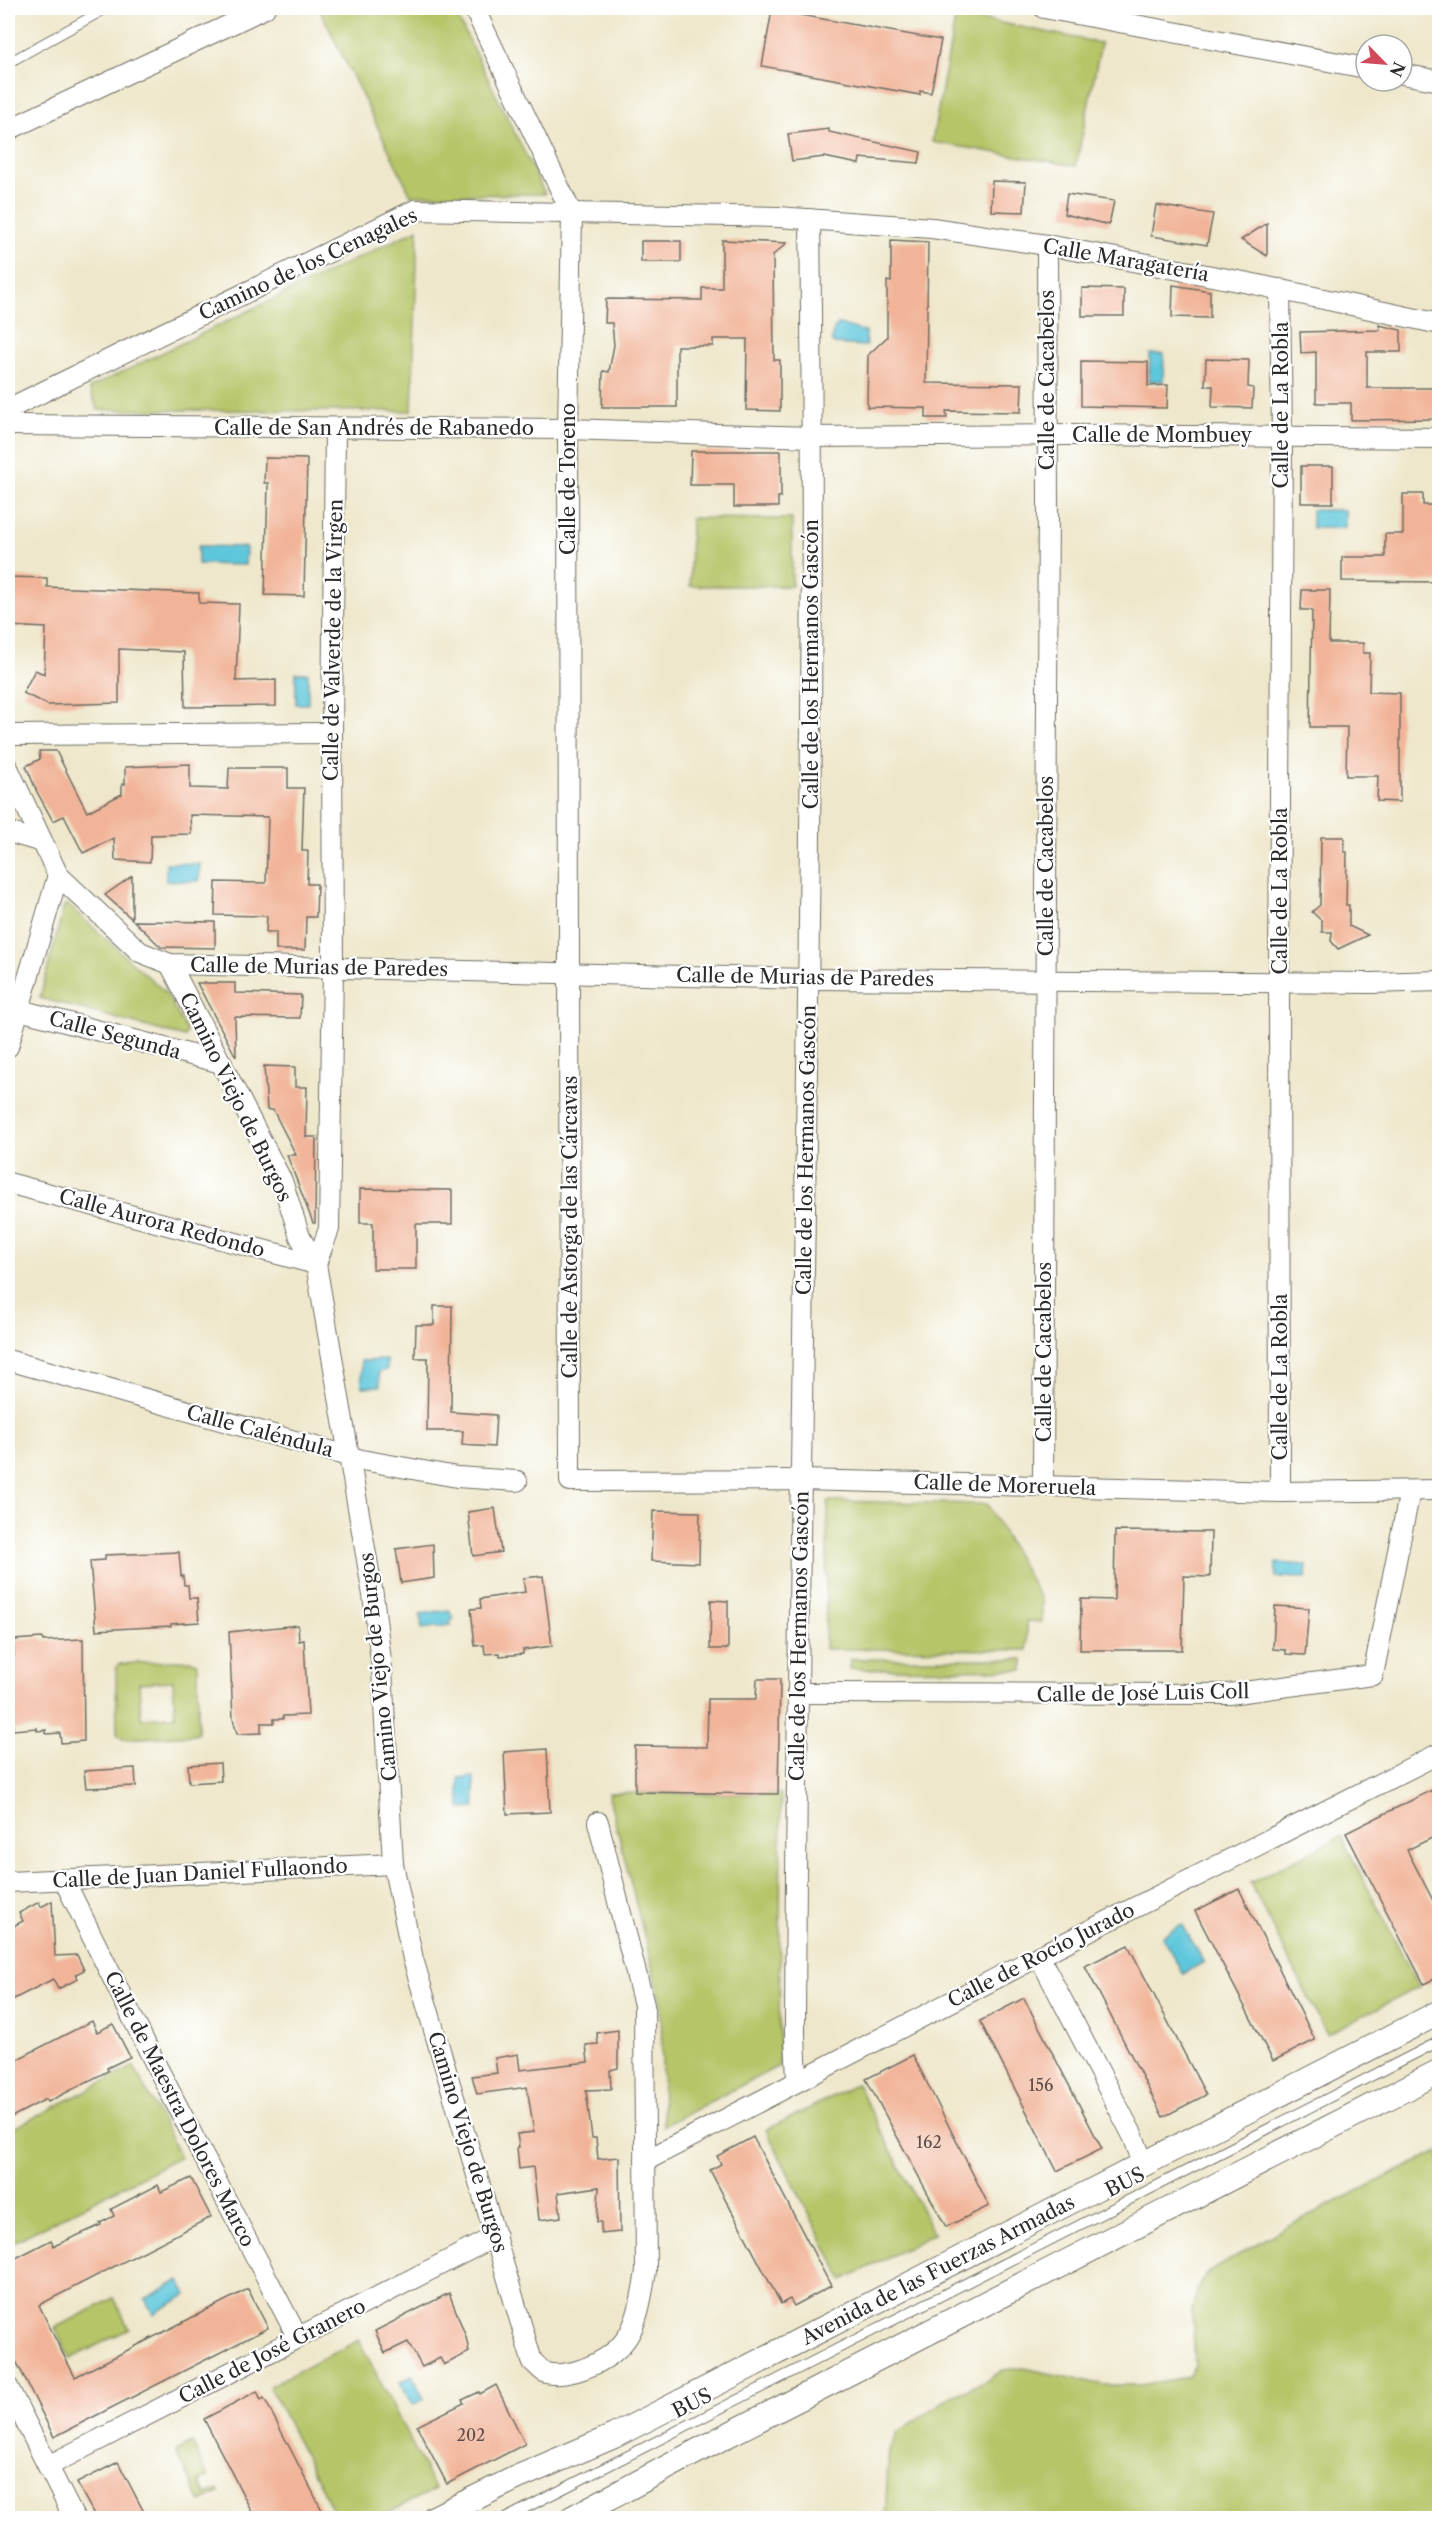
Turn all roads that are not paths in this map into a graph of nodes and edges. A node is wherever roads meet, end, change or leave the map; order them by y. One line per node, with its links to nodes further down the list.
1 (107, 8): 5 (lane)
2 (265, 8): 9 (street)
3 (474, 8): 10 (street, Calle de Toreno)
4 (1044, 8): 6 (street)
5 (8, 63)
6 (1354, 66)
7 (1414, 76): 8 (street)
8 (1440, 81)
9 (8, 130)
10 (572, 214): 11 (street, Camino de los Cenagales); 15 (street, Camino de los Cenagales); 18 (street, Calle de Toreno)
11 (810, 219): 12 (street, Calle Maragatería); 21 (street, Calle de los Hermanos Gascón)
12 (1047, 245): 13 (street, Calle Maragatería); 19 (street, Calle de Cacabelos)
13 (1280, 289): 14 (street, Calle Maragatería); 20 (street, Calle de La Robla)
14 (1440, 324)
15 (8, 409)
16 (8, 425): 17 (street, Calle de San Andrés de Rabanedo)
17 (335, 429): 18 (street, Calle de San Andrés de Rabanedo); 23 (street, Calle de Valverde de la Virgen)
18 (568, 429): 21 (street, Calle de San Andrés de Rabanedo); 31 (street, Calle de Toreno)
19 (1048, 435): 20 (street, Calle de Mombuey); 21 (street, Calle de Mombuey); 33 (street, Calle de Cacabelos)
20 (1282, 435): 22 (street, Calle de Mombuey); 34 (street, Calle de La Robla)
21 (812, 437): 32 (street, Calle de los Hermanos Gascón)
22 (1440, 438)
23 (332, 733): 24 (street); 30 (street, Calle de Valverde de la Virgen)
24 (8, 735)
25 (8, 768): 27 (street)
26 (8, 832): 27 (street)
27 (42, 842): 28 (street)
28 (58, 875): 29 (street); 36 (street)
29 (170, 964): 30 (street, Calle de Murias de Paredes); 38 (street, Camino Viejo de Burgos)
30 (333, 967): 31 (street, Calle de Murias de Paredes); 40 (street, Calle de Valverde de la Virgen)
31 (569, 972): 32 (street, Calle de Murias de Paredes); 45 (street, Calle de Astorga de las Cárcavas)
32 (808, 979): 33 (street, Calle de Murias de Paredes); 43 (street, Calle de los Hermanos Gascón)
33 (1045, 980): 34 (street, Calle de Murias de Paredes); 46 (street, Calle de Cacabelos)
34 (1279, 981): 35 (street, Calle de Murias de Paredes); 49 (street, Calle de La Robla)
35 (1440, 981)
36 (13, 1008): 37 (street); 38 (street, Calle Segunda)
37 (8, 1047)
38 (222, 1063): 40 (street, Camino Viejo de Burgos)
39 (8, 1183): 40 (street, Calle Aurora Redondo)
40 (316, 1264): 42 (street, Camino Viejo de Burgos)
41 (8, 1360): 42 (street, Calle Caléndula)
42 (350, 1456): 44 (street, Calle Caléndula); 53 (street, Camino Viejo de Burgos)
43 (801, 1480): 45 (street, Calle de Moreruela); 46 (street, Calle de Moreruela); 50 (street, Calle de los Hermanos Gascón)
44 (517, 1481)
45 (570, 1481)
46 (1043, 1486): 49 (street, Calle de Moreruela)
47 (1410, 1491): 48 (street, Calle de Moreruela); 49 (street, Calle de Moreruela); 50 (street, Calle de José Luis Coll)
48 (1440, 1491)
49 (1280, 1492)
50 (797, 1693): 60 (street, Calle de los Hermanos Gascón)
51 (1440, 1754): 56 (street, Calle de Rocío Jurado)
52 (598, 1822): 61 (street)
53 (393, 1864): 54 (street, Calle de Juan Daniel Fullaondo); 63 (street, Camino Viejo de Burgos)
54 (64, 1880): 55 (street, Calle de Juan Daniel Fullaondo); 64 (street, Calle de Maestra Dolores Marco)
55 (8, 1882)
56 (1039, 1956): 60 (street, Calle de Rocío Jurado); 62 (street)
57 (1440, 2012): 62 (street, Avenida de las Fuerzas Armadas)
58 (1440, 2041): 69 (lane, BUS)
59 (1440, 2071): 70 (street)
60 (797, 2080): 61 (street, Calle de Rocío Jurado)
61 (645, 2161): 63 (street, Camino Viejo de Burgos)
62 (1138, 2166): 68 (street, Avenida de las Fuerzas Armadas)
63 (496, 2236): 64 (street, Calle de José Granero)
64 (298, 2338): 66 (street, Calle de José Granero)
65 (8, 2387): 66 (street)
66 (48, 2466): 67 (street)
67 (74, 2518)
68 (434, 2518)
69 (506, 2518)
70 (572, 2518)

